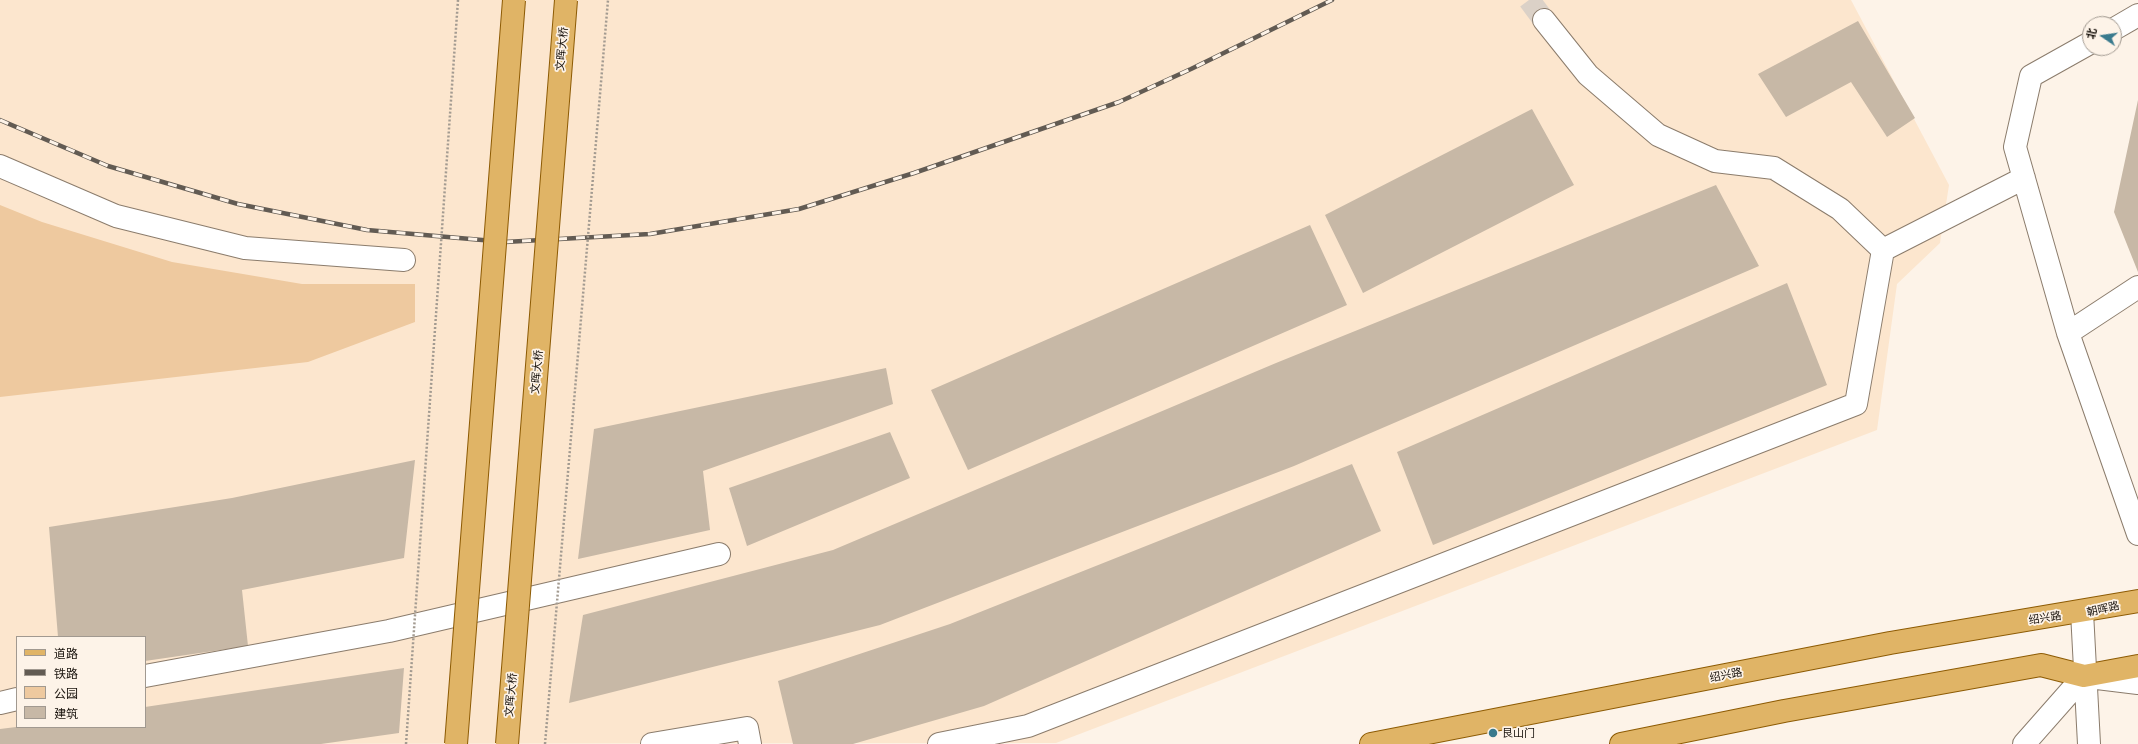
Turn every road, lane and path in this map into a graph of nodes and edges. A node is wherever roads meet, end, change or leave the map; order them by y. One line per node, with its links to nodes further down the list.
1 (458, 0): 25 (path, bridge)
2 (514, 0): 26 (main road, bridge)
3 (566, 0): 27 (main road, 文晖大桥, bridge)
4 (608, 0): 28 (path, bridge)
5 (2138, 14): 7 (street)
6 (1544, 20): 11 (street)
7 (2122, 24)
8 (2082, 47): 10 (street)
9 (0, 166): 12 (street)
10 (2024, 178): 11 (street); 14 (street)
11 (1883, 250): 31 (street)
12 (404, 260)
13 (2138, 287): 14 (street)
14 (2068, 333): 15 (street)
15 (2138, 534)
16 (719, 554): 20 (street)
17 (2138, 601): 18 (main road, 朝晖路)
18 (2082, 612): 21 (street, 朝晖路); 32 (main road, 绍兴路)
19 (2138, 666): 21 (main road)
20 (146, 676)
21 (2084, 676): 22 (street); 33 (main road); 34 (street); 35 (street, 朝晖路)
22 (2138, 683)
23 (16, 699): 24 (street)
24 (0, 702)
25 (406, 744)
26 (456, 744)
27 (507, 744)
28 (545, 744)
29 (652, 744): 30 (street)
30 (750, 744)
31 (939, 744)
32 (1371, 744)
33 (1621, 744)
34 (2024, 744)
35 (2089, 744)

